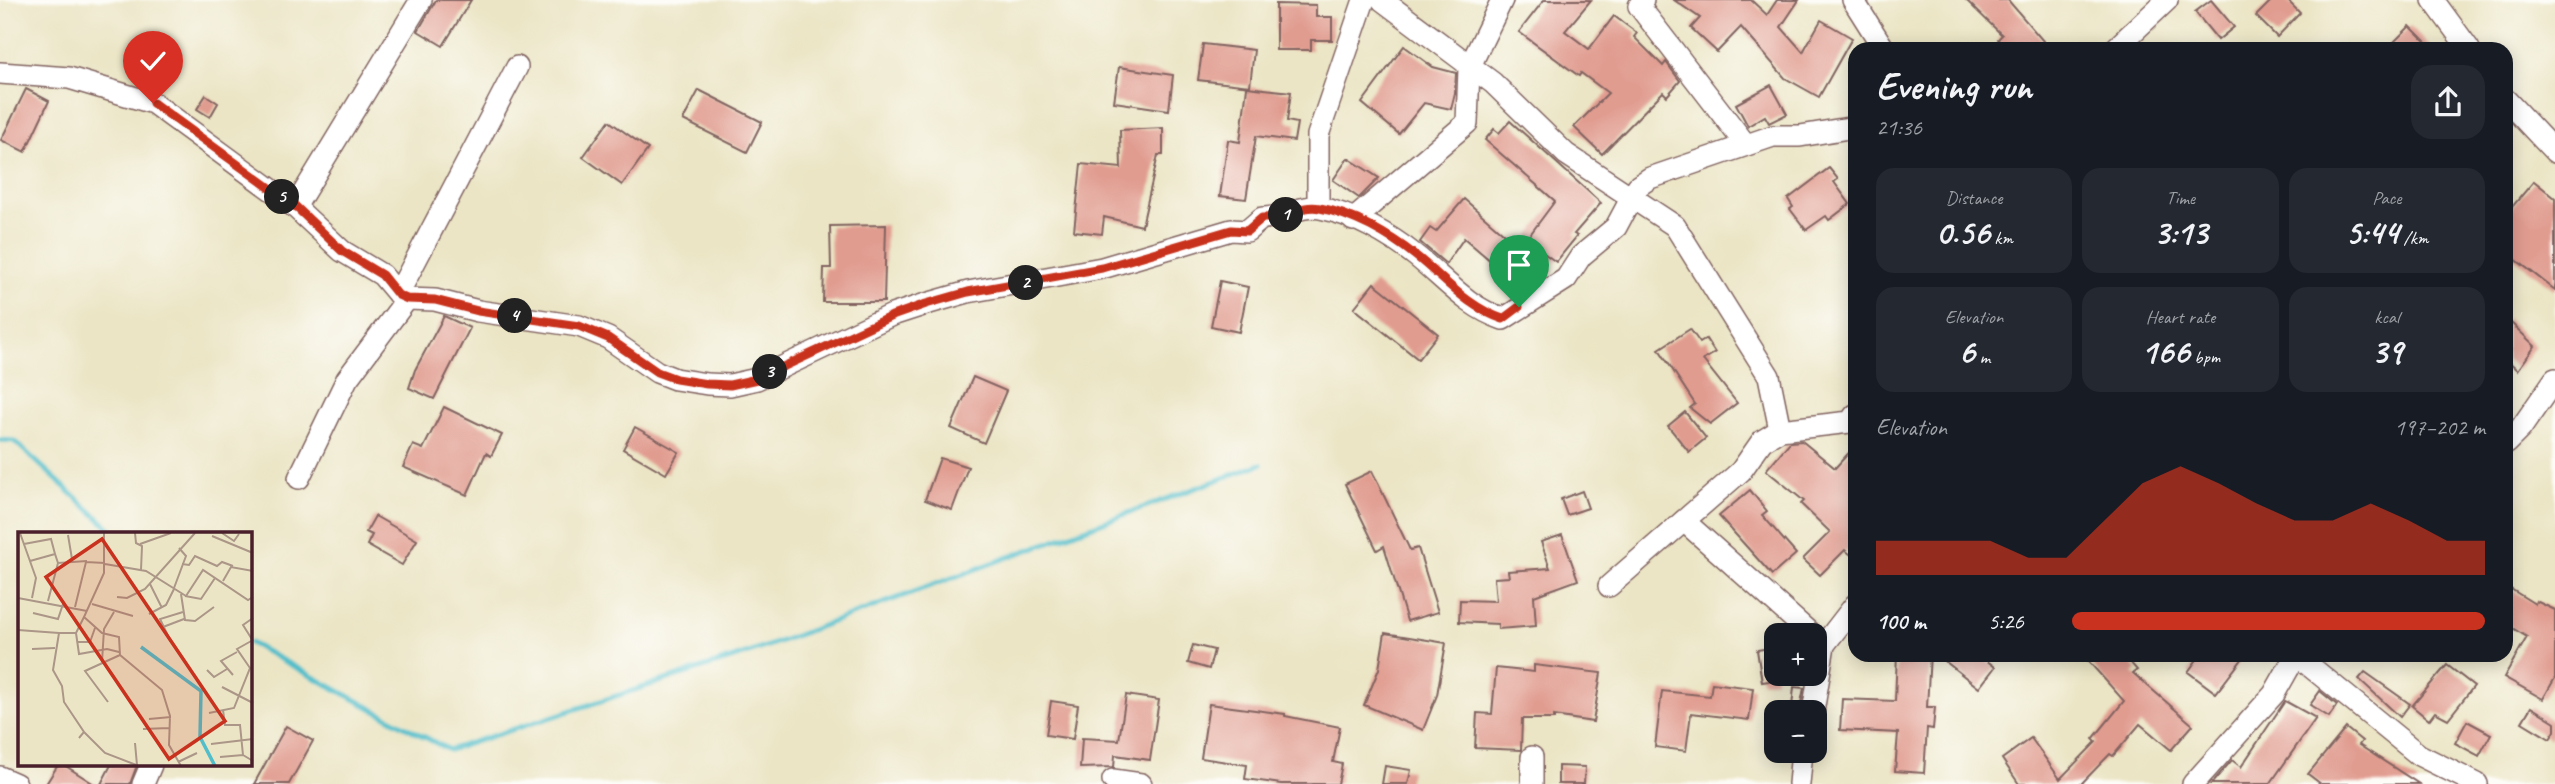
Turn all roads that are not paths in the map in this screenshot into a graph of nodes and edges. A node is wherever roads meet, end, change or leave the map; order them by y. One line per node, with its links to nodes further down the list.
1 (421, 0): 20 (street)
2 (1364, 0): 21 (street)
3 (1382, 0): 13 (street)
4 (1502, 0): 13 (street)
5 (1643, 0): 17 (street)
6 (1853, 0): 9 (street)
7 (2167, 0): 10 (street)
8 (2433, 0): 11 (street)
9 (1880, 42)
10 (2122, 42)
11 (2464, 42)
12 (517, 67): 23 (street)
13 (1469, 68): 19 (street); 22 (street)
14 (0, 73): 20 (street)
15 (2513, 107): 18 (street)
16 (1848, 128): 17 (street)
17 (1746, 145): 19 (street)
18 (2555, 152)
19 (1632, 195): 22 (street); 26 (street)
20 (295, 206): 23 (street)
21 (1318, 207): 22 (street); 23 (street)
22 (1353, 220)
23 (403, 297): 28 (street)
24 (2555, 379): 27 (street)
25 (1848, 422): 26 (street)
26 (1780, 430): 29 (street)
27 (2513, 436)
28 (299, 478)
29 (1684, 522): 30 (street); 32 (street)
30 (1609, 586)
31 (1848, 611): 33 (street)
32 (1799, 623)
33 (1827, 630)
34 (2299, 662): 46 (street)
35 (2309, 662): 47 (street)
36 (1532, 757): 44 (street)
37 (1801, 763): 45 (street)
38 (151, 766): 42 (street)
39 (0, 777): 41 (street)
40 (1113, 780): 43 (street)
41 (16, 784)
42 (143, 784)
43 (1141, 784)
44 (1532, 784)
45 (1799, 784)
46 (2193, 784)
47 (2477, 784)

